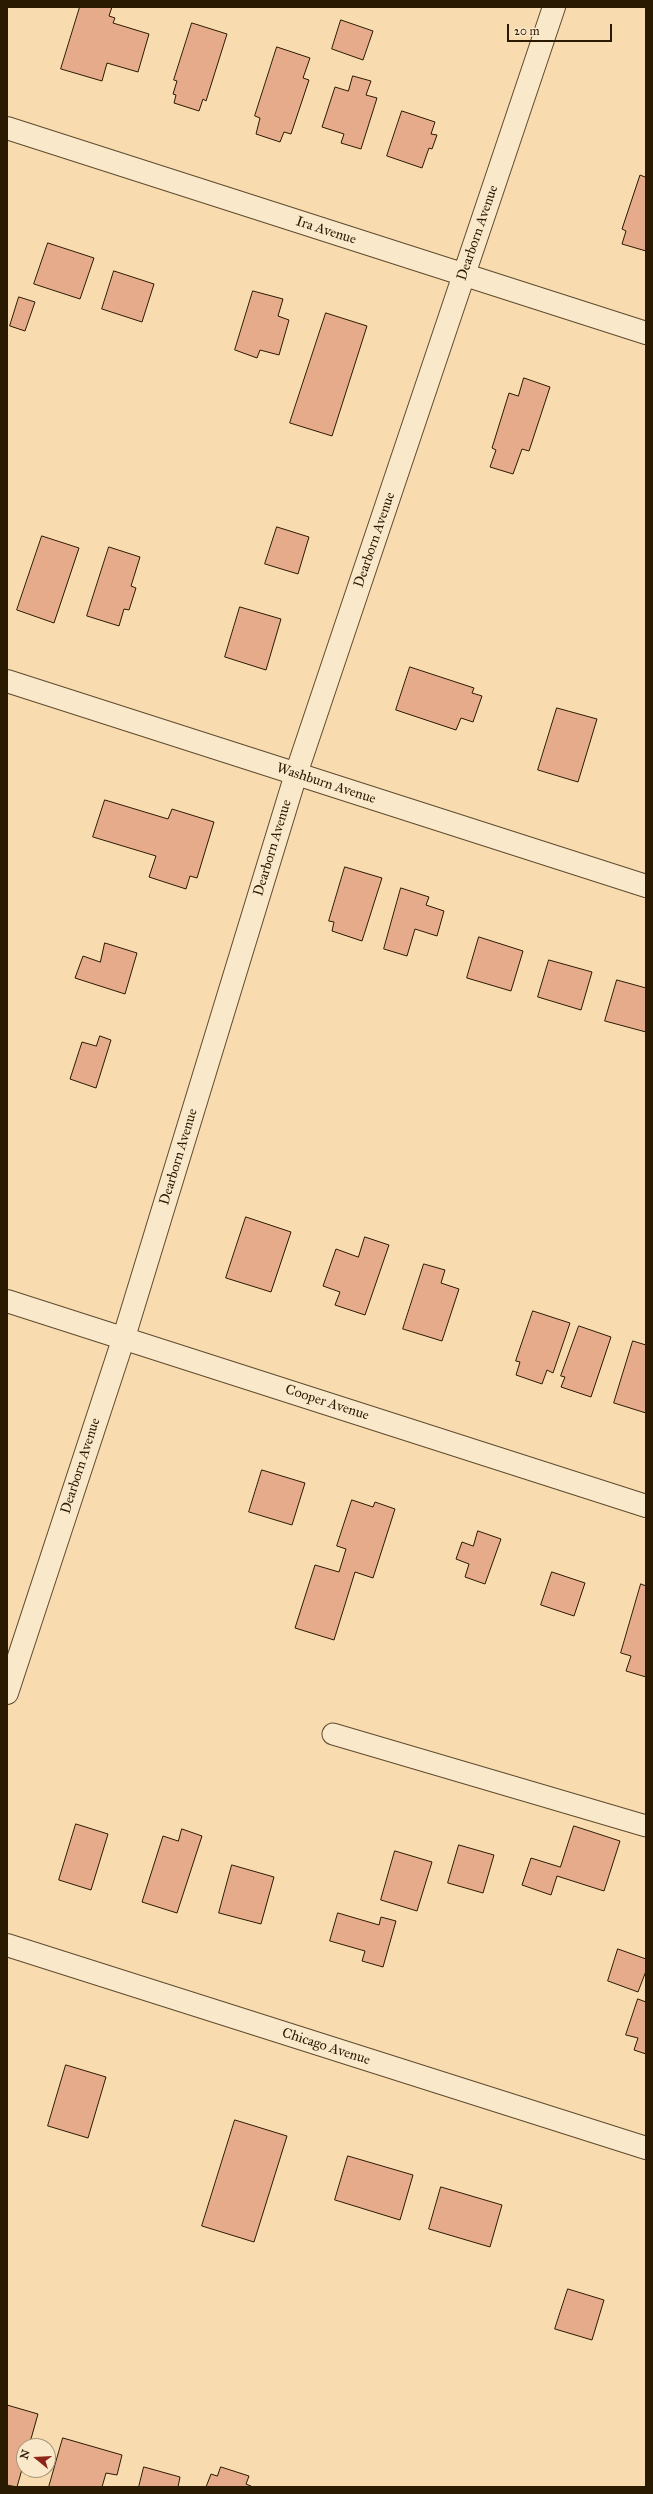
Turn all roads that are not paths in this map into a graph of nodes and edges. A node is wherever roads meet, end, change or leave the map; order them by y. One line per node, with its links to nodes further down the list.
1 (554, 7): 3 (street, Dearborn Avenue)
2 (7, 128): 3 (street, Ira Avenue)
3 (464, 276): 4 (street, Ira Avenue); 6 (street, Dearborn Avenue)
4 (646, 333)
5 (7, 681): 6 (street, Washburn Avenue)
6 (296, 774): 7 (street, Washburn Avenue); 9 (street, Dearborn Avenue)
7 (646, 886)
8 (7, 1301): 9 (street, Cooper Avenue)
9 (124, 1337): 10 (street, Cooper Avenue); 11 (street, Dearborn Avenue)
10 (646, 1506)
11 (7, 1692)
12 (333, 1734): 13 (lane)
13 (646, 1826)
14 (7, 1945): 15 (street, Chicago Avenue)
15 (646, 2148)

